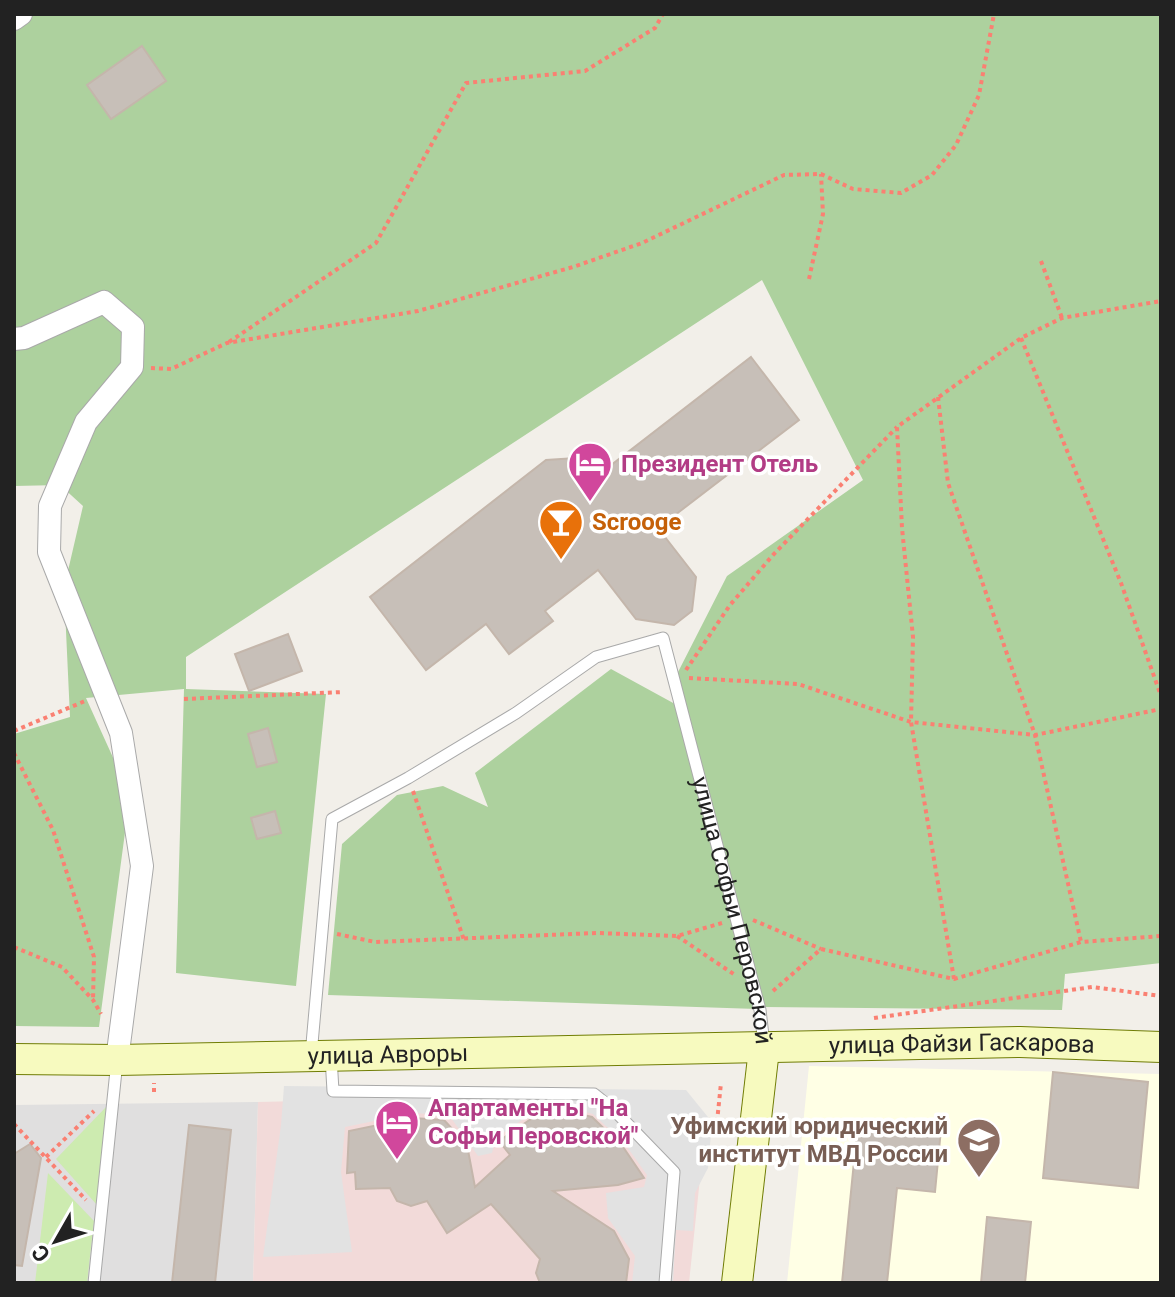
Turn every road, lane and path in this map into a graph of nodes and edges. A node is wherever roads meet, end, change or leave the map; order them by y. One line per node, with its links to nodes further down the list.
1 (21, 14): 4 (street)
2 (663, 14): 12 (path)
3 (994, 14): 5 (path)
4 (14, 19)
5 (821, 174): 7 (path); 12 (path)
6 (1041, 261): 9 (path)
7 (809, 279)
8 (1161, 301): 9 (path)
9 (1062, 318): 10 (path)
10 (1021, 338): 14 (path); 18 (path)
11 (14, 339): 13 (street)
12 (227, 343): 13 (path)
13 (132, 367): 16 (street)
14 (938, 397): 15 (path); 23 (path)
15 (897, 427): 21 (path); 21 (path)
16 (104, 690): 22 (path); 41 (street)
17 (343, 692): 19 (path)
18 (1161, 696)
19 (184, 699)
20 (1161, 709): 23 (path)
21 (911, 722): 23 (path); 33 (path)
22 (14, 731)
23 (1035, 735): 31 (path)
24 (14, 753): 32 (path)
25 (408, 778): 27 (lane); 30 (path); 34 (lane, улица Софьи Перовской)
26 (747, 918): 28 (path)
27 (321, 931): 30 (path); 39 (lane)
28 (750, 931)
29 (1161, 936): 31 (path)
30 (464, 940): 34 (path)
31 (1081, 942): 33 (path)
32 (14, 947)
33 (954, 979): 34 (path)
34 (760, 986): 38 (lane, улица Софьи Перовской)
35 (1161, 996): 36 (path)
36 (872, 1018)
37 (1161, 1047): 38 (street, улица Файзи Гаскарова)
38 (764, 1049): 39 (street, улица Авроры); 50 (street, улица Софьи Перовской)
39 (320, 1056): 41 (street, улица Авроры); 49 (lane)
40 (14, 1059): 41 (street, улица Авроры)
41 (117, 1060): 43 (lane)
42 (721, 1083): 44 (path)
43 (113, 1093): 46 (path); 47 (lane)
44 (717, 1122)
45 (14, 1124): 46 (path)
46 (46, 1158): 47 (path)
47 (101, 1216): 48 (lane)
48 (94, 1283)
49 (665, 1283)
50 (737, 1283)

